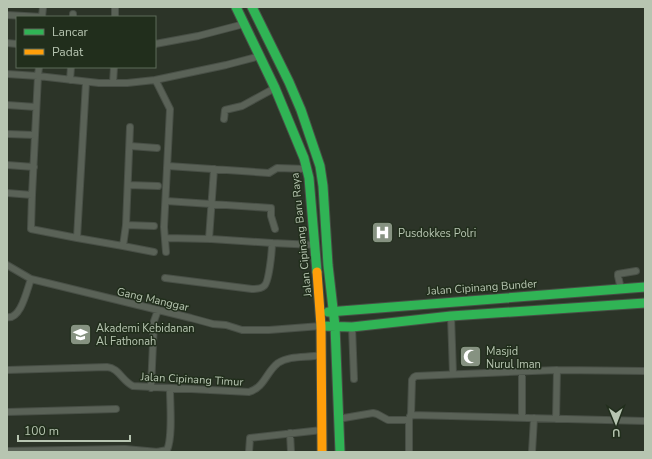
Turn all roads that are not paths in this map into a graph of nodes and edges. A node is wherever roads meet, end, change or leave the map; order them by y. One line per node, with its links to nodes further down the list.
1 (253, 8): 2 (main road); 5 (main road)
2 (238, 11): 6 (main road, Jalan Cipinang Baru Raya)
3 (7, 15): 4 (street)
4 (24, 16)
5 (260, 23): 6 (main road); 60 (main road)
6 (245, 27): 7 (street); 8 (main road, Jalan Cipinang Baru Raya)
7 (156, 44)
8 (260, 56): 15 (street); 18 (main road, Jalan Cipinang Baru Raya)
9 (39, 68): 13 (street)
10 (71, 68): 14 (street)
11 (114, 68): 17 (street)
12 (7, 74): 13 (street)
13 (38, 76): 14 (street); 20 (street)
14 (70, 80): 16 (street)
15 (155, 80): 17 (street); 28 (street)
16 (86, 82): 17 (street); 41 (street)
17 (113, 83)
18 (275, 88): 21 (street); 30 (main road, Jalan Cipinang Baru Raya)
19 (7, 104): 20 (street)
20 (36, 107): 24 (street)
21 (224, 119)
22 (130, 127): 25 (street)
23 (7, 134): 24 (street)
24 (35, 136): 29 (street)
25 (130, 146): 26 (street); 32 (street)
26 (157, 148)
27 (7, 165): 29 (street)
28 (168, 166): 31 (street); 36 (street)
29 (34, 167): 35 (street)
30 (307, 168): 31 (street); 46 (main road, Jalan Cipinang Baru Raya)
31 (214, 169): 37 (street)
32 (128, 185): 33 (street); 38 (street)
33 (158, 186)
34 (7, 193): 35 (street)
35 (32, 194): 41 (street)
36 (166, 201): 37 (street); 42 (street)
37 (211, 204): 40 (street); 43 (street)
38 (126, 225): 39 (street); 45 (street)
39 (154, 226)
40 (275, 229)
41 (77, 238): 45 (street)
42 (166, 238): 43 (street); 48 (street)
43 (209, 239): 44 (street)
44 (272, 243): 46 (street); 51 (street)
45 (123, 246): 47 (street)
46 (315, 246): 61 (main road, Jalan Cipinang Baru Raya)
47 (154, 252)
48 (166, 252)
49 (7, 265): 52 (street, Gang Manggar)
50 (636, 271): 54 (street)
51 (165, 278)
52 (31, 279): 58 (street, Gang Manggar); 63 (street)
53 (645, 287): 54 (main road, Jalan Cipinang Bunder)
54 (621, 289): 55 (main road, Jalan Cipinang Bunder)
55 (541, 294): 56 (main road, Jalan Cipinang Bunder); 59 (main road)
56 (513, 296): 60 (main road, Jalan Cipinang Bunder); 62 (main road)
57 (645, 303): 59 (main road)
58 (158, 310): 65 (street, Gang Manggar); 75 (street)
59 (544, 310): 62 (main road)
60 (334, 311): 61 (main road, Jalan Cipinang Bunder); 66 (main road)
61 (320, 312): 65 (main road, Jalan Cipinang Baru Raya)
62 (513, 312): 64 (main road)
63 (7, 316)
64 (451, 316): 67 (main road); 73 (street)
65 (321, 326): 66 (main road); 68 (main road, Jalan Cipinang Baru Raya)
66 (335, 326): 67 (main road); 82 (main road)
67 (352, 327): 74 (street)
68 (321, 355): 76 (street, Jalan Cipinang Timur); 85 (main road, Jalan Cipinang Baru Raya)
69 (7, 370): 75 (street, Jalan Cipinang Timur)
70 (557, 370): 71 (street); 72 (street); 83 (street)
71 (522, 371): 73 (street); 80 (street)
72 (645, 371)
73 (453, 374): 79 (street)
74 (354, 379)
75 (151, 388): 76 (street, Jalan Cipinang Timur)
76 (170, 389): 89 (street)
77 (116, 409): 78 (street)
78 (7, 412)
79 (410, 417): 80 (street); 82 (street); 94 (street)
80 (522, 418): 81 (street)
81 (534, 418): 83 (street); 95 (street)
82 (338, 419): 93 (main road)
83 (556, 419): 84 (street)
84 (645, 420)
85 (322, 430): 86 (street); 92 (main road, Jalan Cipinang Baru Raya)
86 (290, 433): 90 (street); 91 (street)
87 (7, 451): 88 (street)
88 (66, 451): 89 (street)
89 (157, 452)
90 (249, 452)
91 (291, 452)
92 (322, 452)
93 (340, 452)
94 (409, 452)
95 (532, 452)

